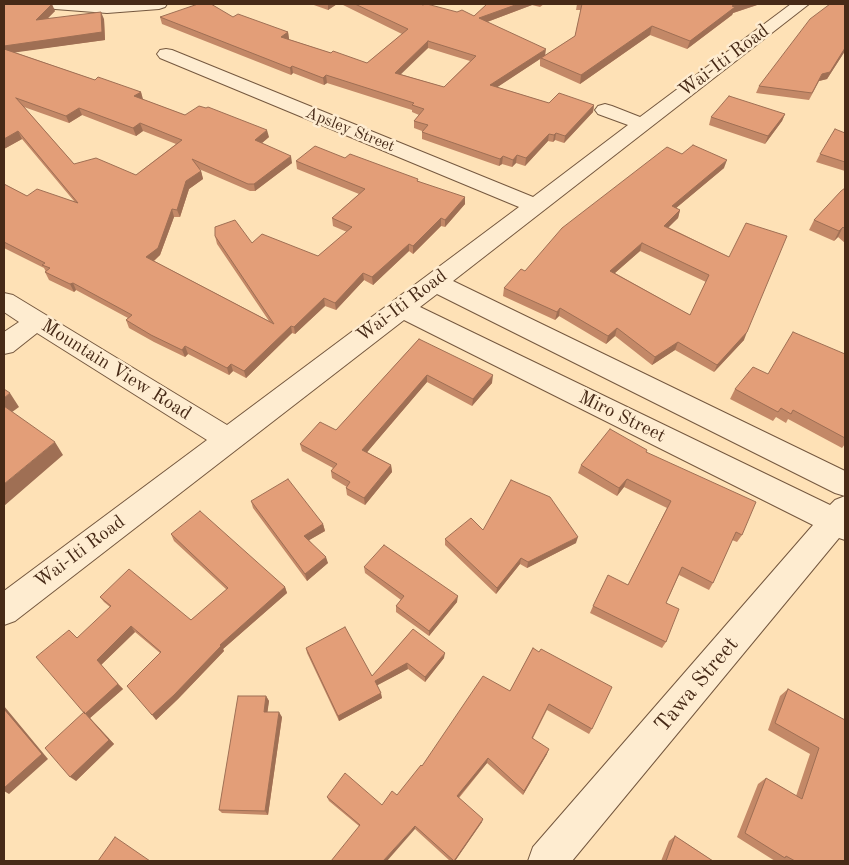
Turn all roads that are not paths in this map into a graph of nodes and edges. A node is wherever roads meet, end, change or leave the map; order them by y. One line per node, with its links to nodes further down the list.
1 (55, 4): 2 (street)
2 (159, 4)
3 (801, 4): 6 (street, Wai-Iti Road)
4 (166, 54): 7 (street, Apsley Street)
5 (605, 110): 6 (street)
6 (642, 124): 7 (street, Wai-Iti Road)
7 (534, 205): 8 (street, Wai-Iti Road)
8 (434, 282): 10 (street, Wai-Iti Road); 14 (street, Miro Street)
9 (4, 301): 11 (street, Mountain View Road)
10 (399, 308): 13 (street, Wai-Iti Road); 15 (street, Miro Street)
11 (37, 321): 12 (street); 13 (street, Mountain View Road)
12 (4, 345)
13 (228, 439): 16 (street, Wai-Iti Road)
14 (845, 484)
15 (842, 519): 17 (street, Tawa Street)
16 (4, 610)
17 (547, 861)

